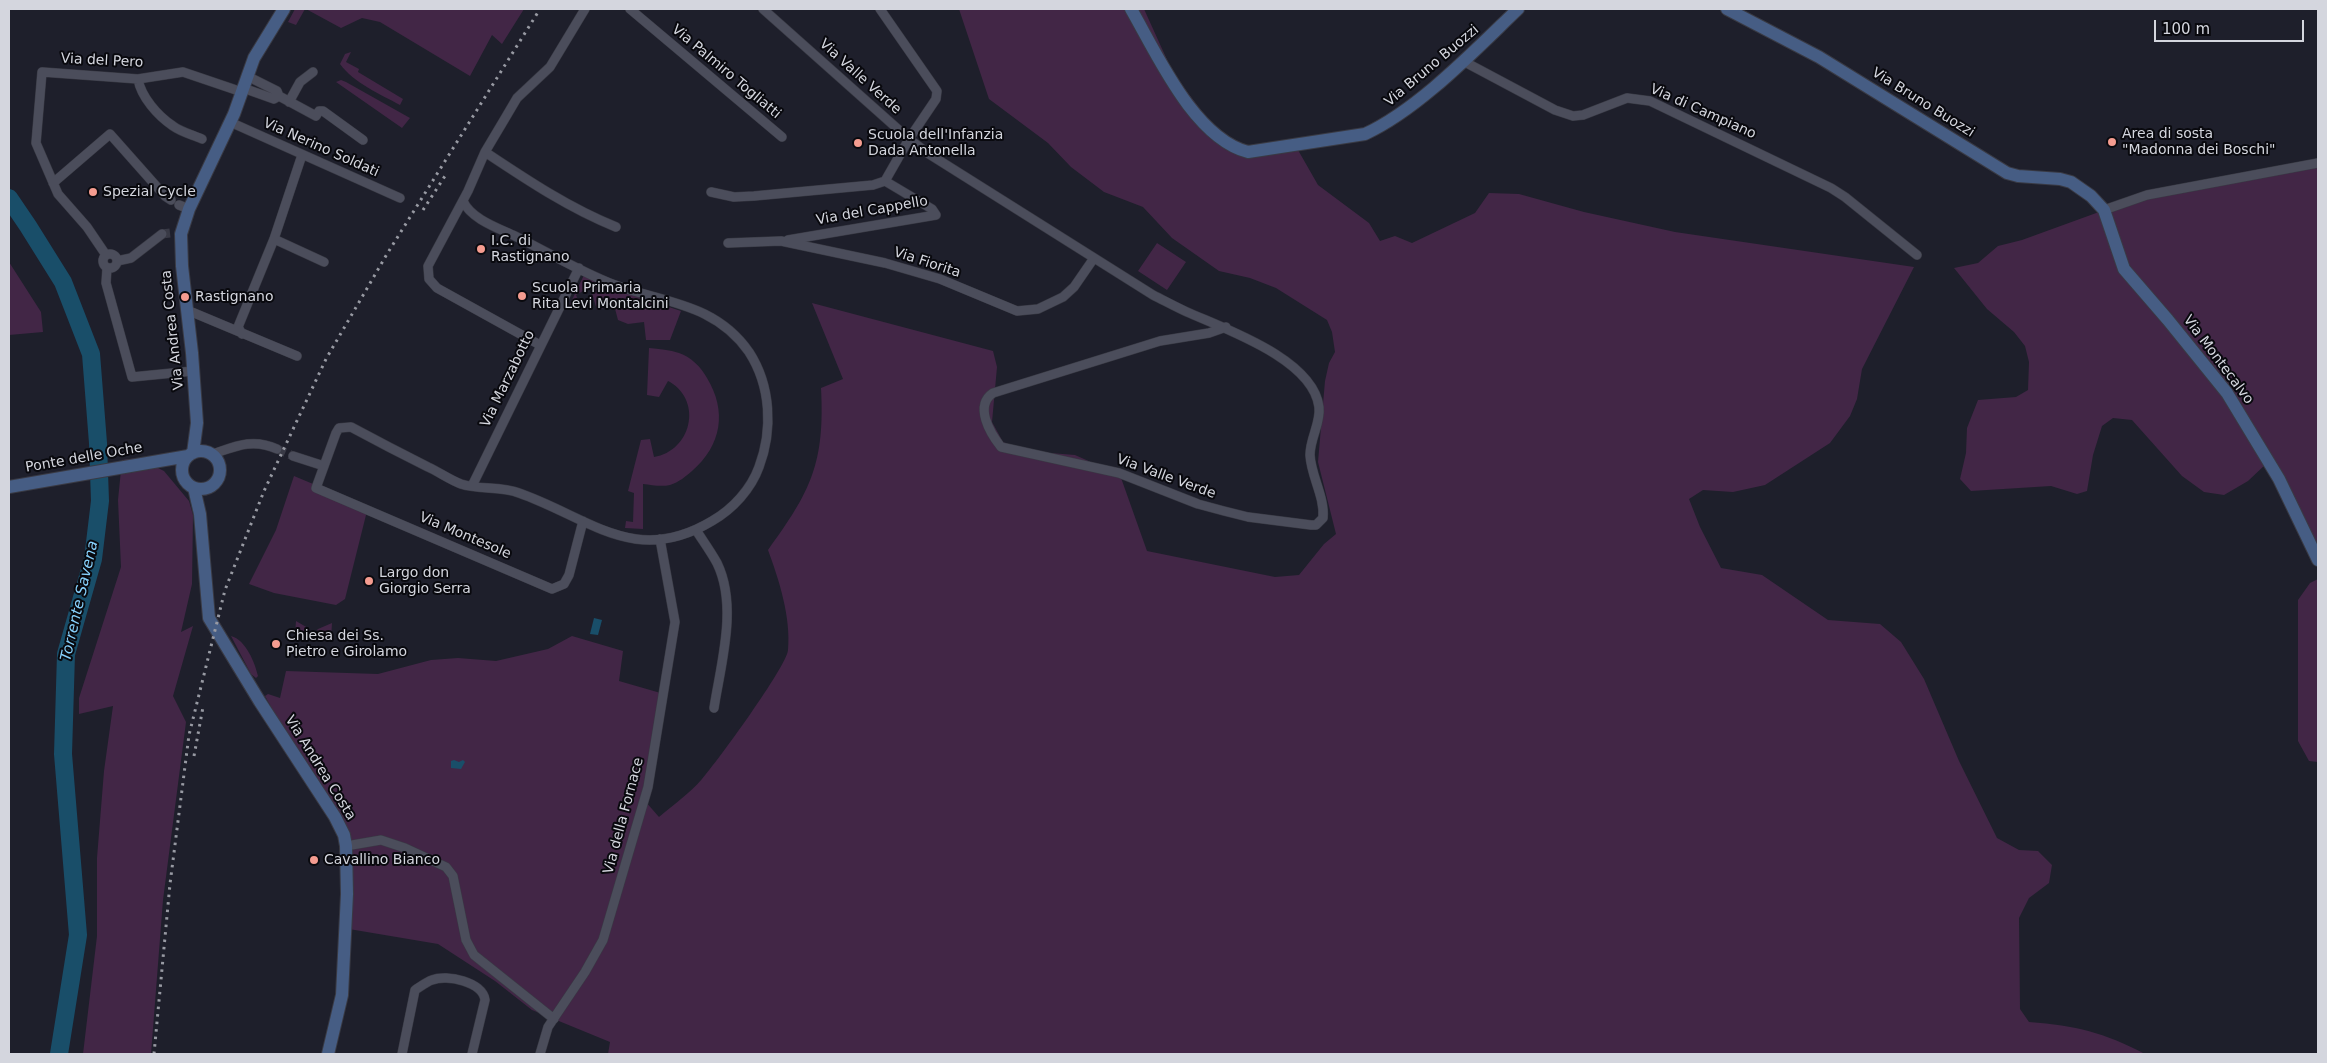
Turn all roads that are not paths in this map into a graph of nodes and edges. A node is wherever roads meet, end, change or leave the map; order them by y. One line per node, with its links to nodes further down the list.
1 (284, 9): 12 (main road, Via Andrea Costa)
2 (585, 9): 19 (street)
3 (630, 9): 15 (street, Via Palmiro Togliatti)
4 (763, 9): 16 (street, Via Valle Verde)
5 (880, 9): 16 (street, Via del Cappello)
6 (1131, 9): 9 (main road, Via Bruno Buozzi)
7 (1518, 9): 9 (main road, Via Bruno Buozzi)
8 (1727, 9): 28 (main road, Via Bruno Buozzi)
9 (1462, 61): 35 (street, Via di Campiano)
10 (313, 72): 13 (street)
11 (138, 79): 12 (street, Via del Pero); 18 (street); 23 (street, Via del Pero)
12 (244, 85): 13 (street, Via del Pero); 14 (main road, Via Andrea Costa)
13 (289, 102): 17 (street, Via del Pero)
14 (230, 122): 18 (main road, Via Andrea Costa); 20 (street, Via Nerino Soldati)
15 (782, 137)
16 (909, 139): 22 (street, Via del Cappello); 36 (street, Via Valle Verde)
17 (363, 140)
18 (210, 142): 27 (main road, Via Andrea Costa)
19 (486, 152): 26 (street); 29 (street)
20 (302, 154): 25 (street, Via Nerino Soldati); 31 (street)
21 (2318, 163): 28 (street)
22 (885, 181): 24 (street, Via del Cappello); 32 (street, Via del Cappello)
23 (53, 183): 27 (street); 34 (street, Via del Pero)
24 (711, 192)
25 (400, 198)
26 (463, 201): 40 (street); 44 (street)
27 (180, 205): 30 (main road, Via Andrea Costa)
28 (2104, 210): 63 (main road, Via Montecalvo)
29 (616, 227)
30 (171, 234): 37 (street); 41 (main road, Via Andrea Costa)
31 (274, 239): 38 (street); 43 (street)
32 (781, 241): 33 (street, Via Fiorita); 36 (street, Via Fiorita)
33 (728, 243)
34 (106, 255): 37 (street, Via del Pero); 39 (street, Via del Pero)
35 (1917, 255)
36 (1094, 258): 42 (street, Via Valle Verde)
37 (117, 261): 39 (street)
38 (324, 262)
39 (107, 268): 46 (street, Via del Pero)
40 (579, 268): 44 (street, Via Marzabotto); 61 (street)
41 (187, 310): 43 (street); 46 (main road, Via Andrea Costa)
42 (1226, 327): 42 (street, Via Valle Verde)
43 (242, 334): 45 (street)
44 (540, 345): 55 (street, Via Marzabotto)
45 (297, 356)
46 (193, 371): 47 (main road, Via Andrea Costa)
47 (197, 423): 49 (main road, Via Andrea Costa); 50 (main road, Via Andrea Costa)
48 (277, 449): 49 (street)
49 (210, 453): 50 (main road); 58 (main road)
50 (191, 454): 52 (main road, Ponte delle Oche); 54 (main road)
51 (293, 456): 53 (street)
52 (156, 460): 54 (main road, Ponte delle Oche); 56 (main road, Ponte delle Oche)
53 (324, 466): 55 (street); 60 (street, Via Montesole)
54 (183, 476): 57 (main road)
55 (472, 486): 60 (street)
56 (9, 487)
57 (194, 488): 58 (main road); 59 (main road, Via Andrea Costa)
58 (208, 488): 59 (main road, Via Andrea Costa)
59 (200, 514): 65 (main road, Via Andrea Costa)
60 (582, 521): 62 (street)
61 (696, 530): 62 (street); 64 (street)
62 (660, 539): 66 (street, Via della Fornace)
63 (2318, 560)
64 (714, 708)
65 (346, 846): 66 (street); 67 (main road, Via Andrea Costa)
66 (554, 1019): 70 (street, Via della Fornace)
67 (328, 1054)
68 (402, 1054): 69 (street)
69 (472, 1054)
70 (540, 1054)

